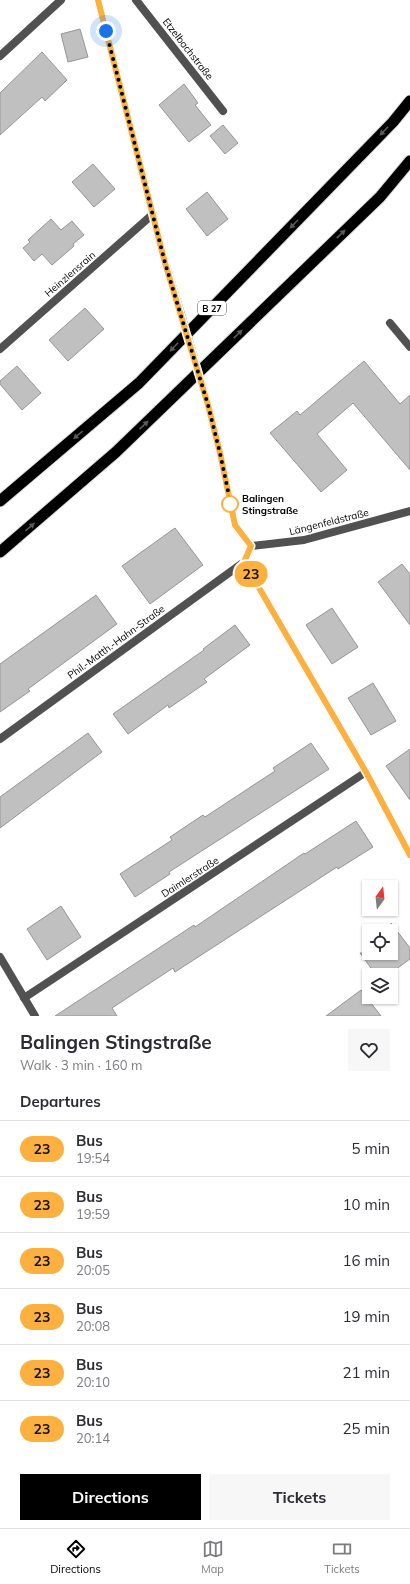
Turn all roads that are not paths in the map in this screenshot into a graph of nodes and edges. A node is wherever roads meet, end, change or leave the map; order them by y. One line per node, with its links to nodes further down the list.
1 (61, 0): 4 (street)
2 (98, 0): 8 (street)
3 (136, 0): 6 (street, Etzelbachstraße)
4 (0, 56)
5 (410, 101): 12 (highway, B 27, one-way to 12)
6 (223, 110)
7 (410, 161): 15 (highway, one-way to 7)
8 (153, 214): 11 (street, Heinzlensrain); 14 (street, bridge)
9 (390, 323): 10 (street)
10 (410, 347)
11 (0, 349)
12 (0, 501)
13 (410, 511): 14 (street, Längenfeldstraße)
14 (251, 546): 16 (street)
15 (0, 552)
16 (244, 562): 17 (street, Phil.-Matth.-Hahn-Straße); 18 (street)
17 (0, 739)
18 (366, 772): 19 (street); 21 (street, Daimlerstraße)
19 (410, 855)
20 (0, 957): 21 (street)
21 (24, 998): 22 (street)
22 (35, 1016)

